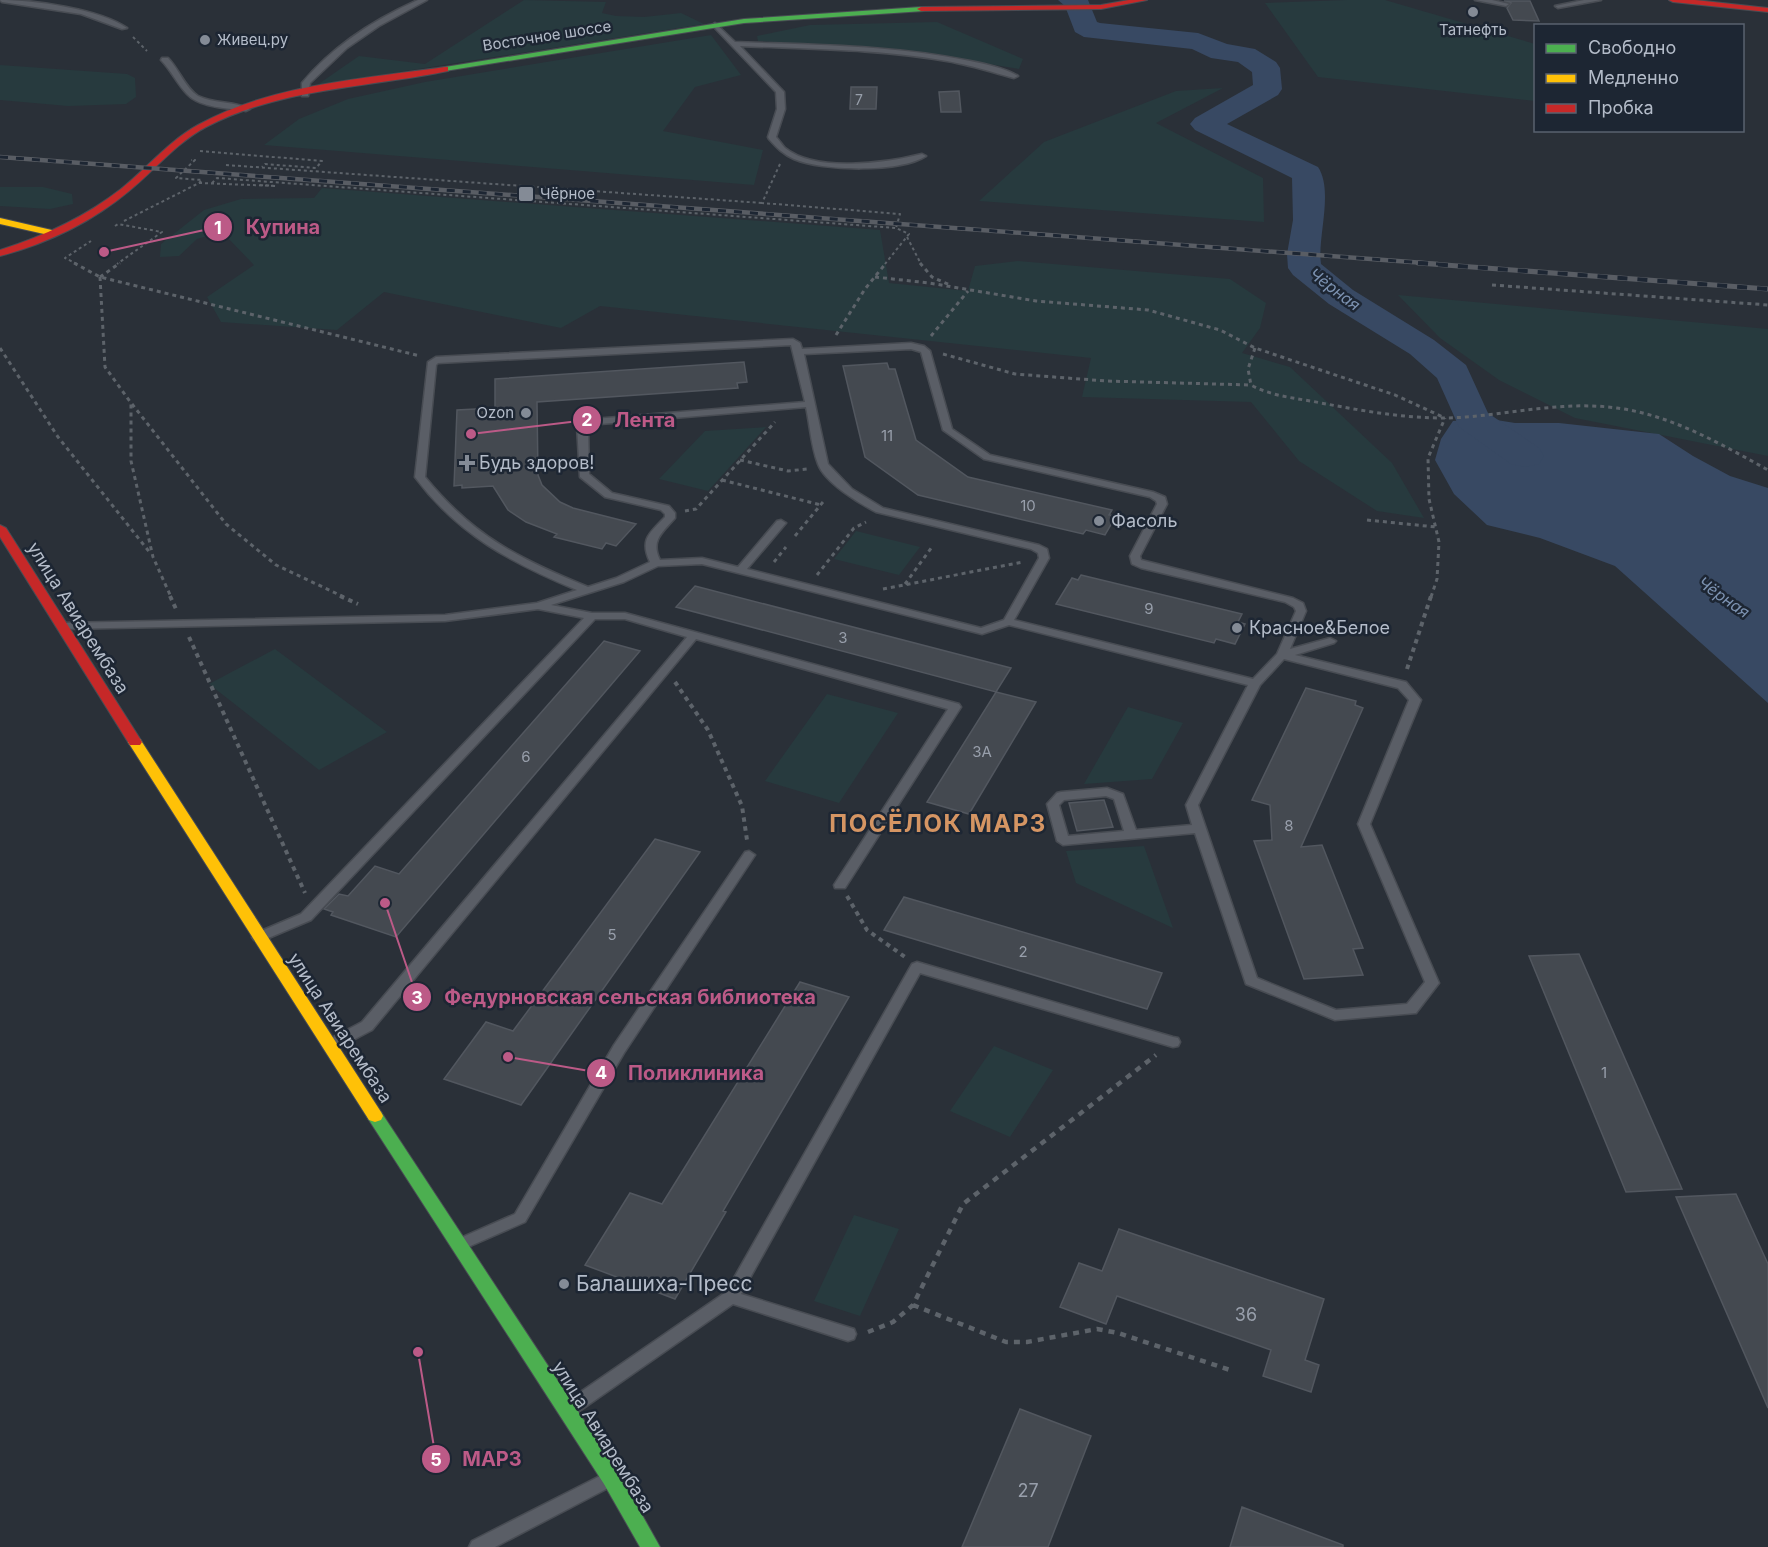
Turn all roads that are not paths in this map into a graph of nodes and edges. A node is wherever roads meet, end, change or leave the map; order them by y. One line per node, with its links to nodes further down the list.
1 (3, 0): 19 (lane)
2 (424, 0): 23 (lane)
3 (871, 0): 17 (main road)
4 (920, 0): 15 (main road)
5 (1126, 0): 14 (main road)
6 (1143, 0): 14 (main road, Восточное шоссе)
7 (1478, 0): 12 (lane)
8 (1598, 0): 13 (lane)
9 (1672, 0): 16 (main road)
10 (1743, 0): 11 (main road)
11 (1768, 3)
12 (1506, 4)
13 (1558, 6)
14 (1097, 7): 15 (main road, Восточное шоссе)
15 (952, 8): 17 (main road, Восточное шоссе)
16 (1768, 10)
17 (744, 21): 18 (main road, Восточное шоссе)
18 (715, 25): 20 (lane); 23 (main road, Восточное шоссе)
19 (124, 28)
20 (734, 44): 22 (lane); 25 (lane)
21 (165, 60): 24 (lane)
22 (1014, 76)
23 (305, 94): 24 (main road, Восточное шоссе)
24 (246, 109): 27 (main road, Восточное шоссе)
25 (922, 156)
26 (0, 221): 27 (main road)
27 (53, 233): 28 (main road, Восточное шоссе)
28 (0, 253)
29 (799, 352): 30 (lane); 35 (lane); 42 (lane)
30 (810, 404): 33 (lane); 38 (lane)
31 (780, 523): 34 (lane)
32 (0, 528): 39 (main road, улица Авиарембаза)
33 (656, 563): 34 (lane); 35 (lane)
34 (741, 570): 38 (lane)
35 (589, 591): 36 (lane)
36 (538, 606): 37 (lane); 39 (lane)
37 (592, 616): 40 (lane); 48 (lane)
38 (1008, 622): 43 (lane)
39 (62, 626): 48 (main road, улица Авиарембаза)
40 (694, 635): 47 (lane); 50 (lane)
41 (1330, 641): 42 (lane)
42 (1282, 655): 43 (lane); 44 (lane)
43 (1255, 683): 44 (lane)
44 (1200, 828): 45 (lane)
45 (1132, 835): 45 (lane)
46 (749, 855): 51 (lane)
47 (840, 885)
48 (259, 937): 50 (main road, улица Авиарембаза)
49 (1173, 1042): 52 (lane)
50 (330, 1045): 51 (main road, улица Авиарембаза)
51 (460, 1245): 54 (main road, улица Авиарембаза)
52 (731, 1297): 53 (lane); 54 (lane)
53 (848, 1334)
54 (567, 1411): 55 (main road, улица Авиарембаза)
55 (610, 1478): 56 (lane); 57 (main road, улица Авиарембаза)
56 (478, 1547)
57 (650, 1547)

